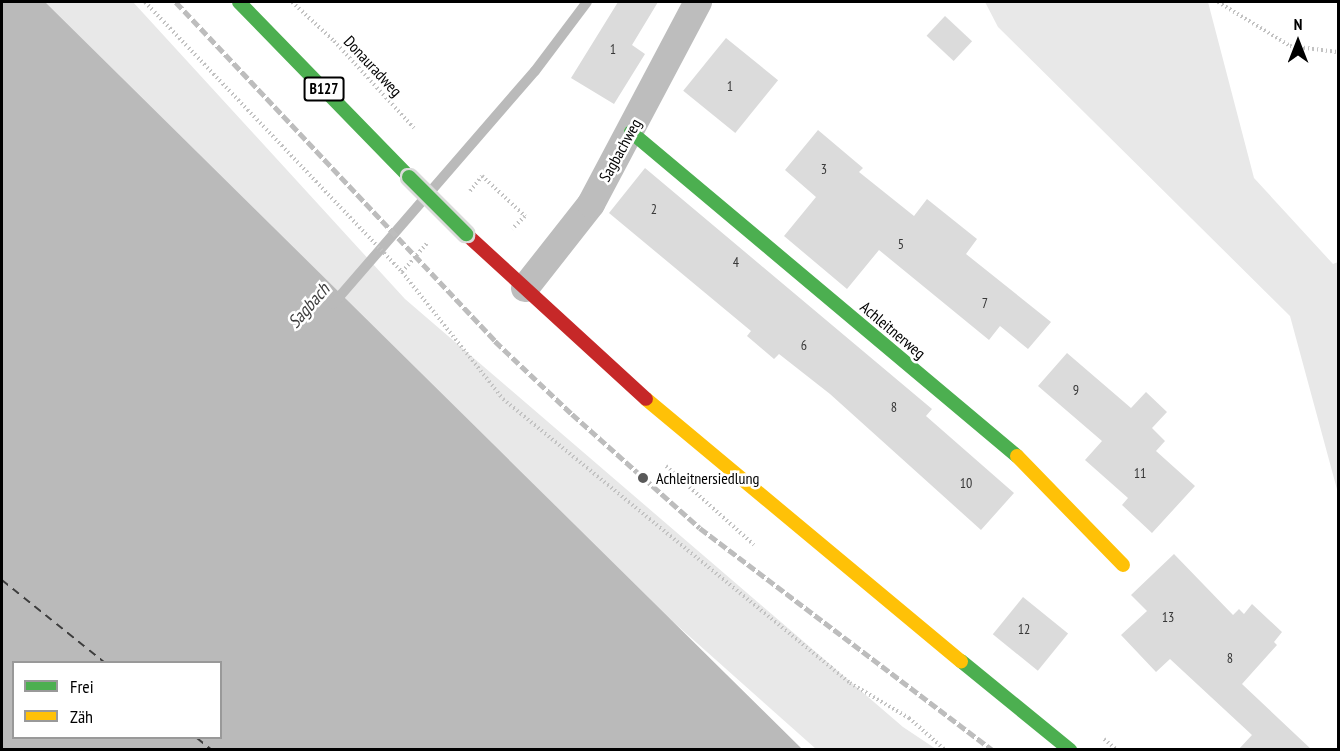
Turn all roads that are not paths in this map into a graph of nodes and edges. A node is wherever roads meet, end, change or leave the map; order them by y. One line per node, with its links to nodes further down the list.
1 (239, 2): 4 (main road, B127, bridge)
2 (698, 2): 3 (street, Sagbachweg)
3 (631, 132): 4 (street, Sagbachweg); 5 (main road, Achleitnerweg)
4 (525, 288): 6 (main road, B127)
5 (1123, 565)
6 (1070, 750)

